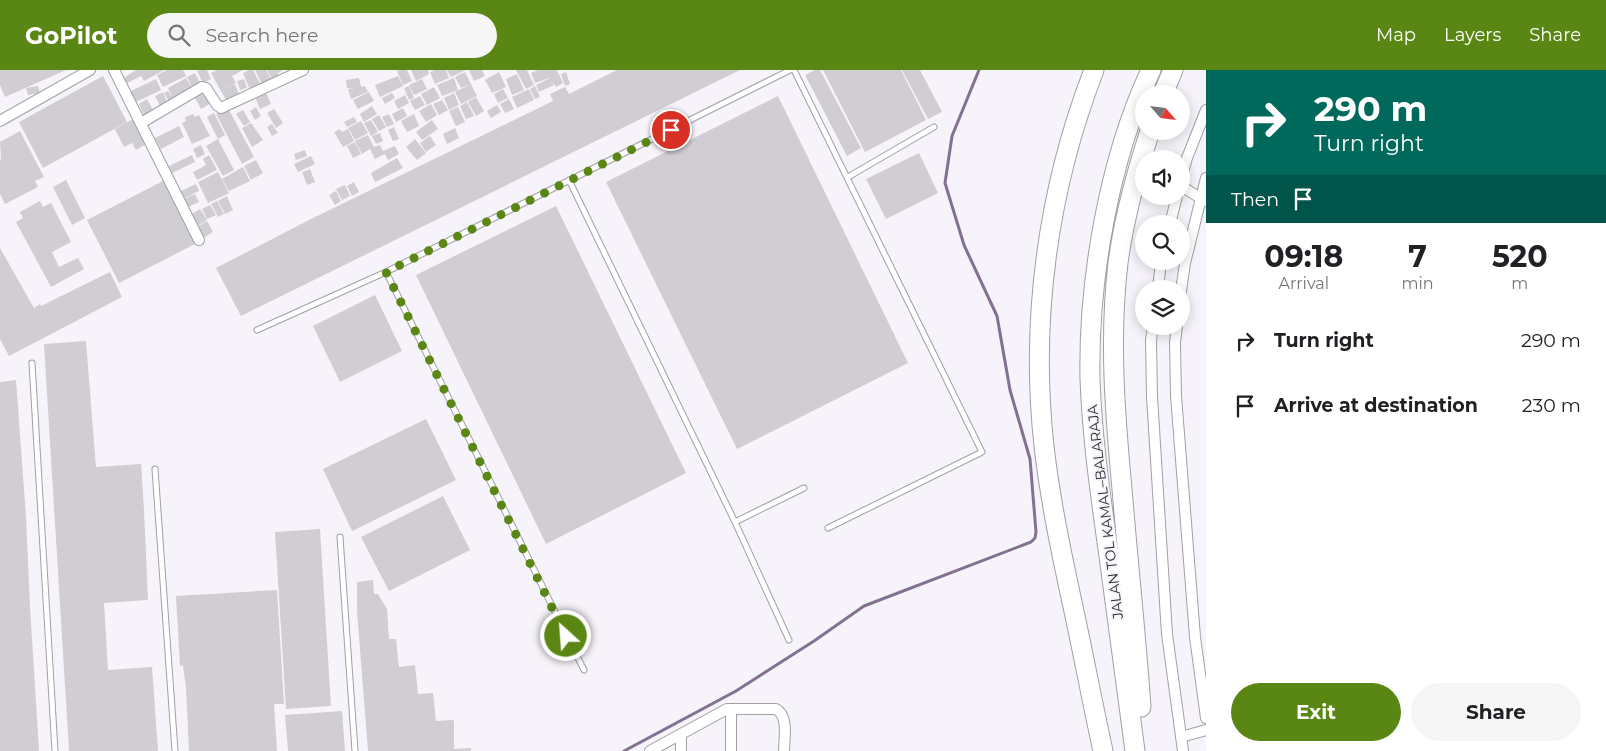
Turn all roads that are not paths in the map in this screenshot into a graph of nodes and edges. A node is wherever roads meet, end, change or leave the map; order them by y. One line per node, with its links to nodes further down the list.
1 (90, 70): 10 (street)
2 (114, 70): 11 (street)
3 (303, 70): 11 (street)
4 (792, 70): 15 (lane); 17 (lane)
5 (1094, 70): 46 (highway)
6 (1151, 70): 47 (highway, JALAN TOL KAMAL–BALARAJA)
7 (1173, 70): 8 (highway)
8 (1167, 85)
9 (1206, 110): 14 (street)
10 (0, 121)
11 (141, 123): 20 (street)
12 (934, 128): 15 (lane)
13 (1147, 140): 48 (highway)
14 (1190, 150)
15 (848, 177): 30 (lane)
16 (1206, 178): 19 (street)
17 (569, 180): 21 (lane); 29 (lane)
18 (1190, 191): 19 (street)
19 (1204, 200): 22 (street)
20 (200, 240)
21 (386, 272): 23 (lane); 33 (lane)
22 (1183, 280)
23 (257, 330)
24 (1152, 335): 38 (street)
25 (1176, 335): 35 (street)
26 (32, 363): 39 (lane)
27 (155, 468): 40 (lane)
28 (804, 488): 29 (lane)
29 (735, 522): 32 (lane)
30 (828, 528)
31 (340, 537): 41 (lane)
32 (789, 640)
33 (584, 670)
34 (731, 709): 37 (street); 44 (street); 45 (street)
35 (1206, 718)
36 (1206, 730): 38 (street)
37 (681, 734): 42 (street); 43 (street)
38 (1181, 737): 49 (street)
39 (56, 751)
40 (175, 751)
41 (355, 751)
42 (650, 751)
43 (681, 751)
44 (731, 751)
45 (784, 751)
46 (1102, 751)
47 (1135, 751)
48 (1144, 751)
49 (1183, 751)

